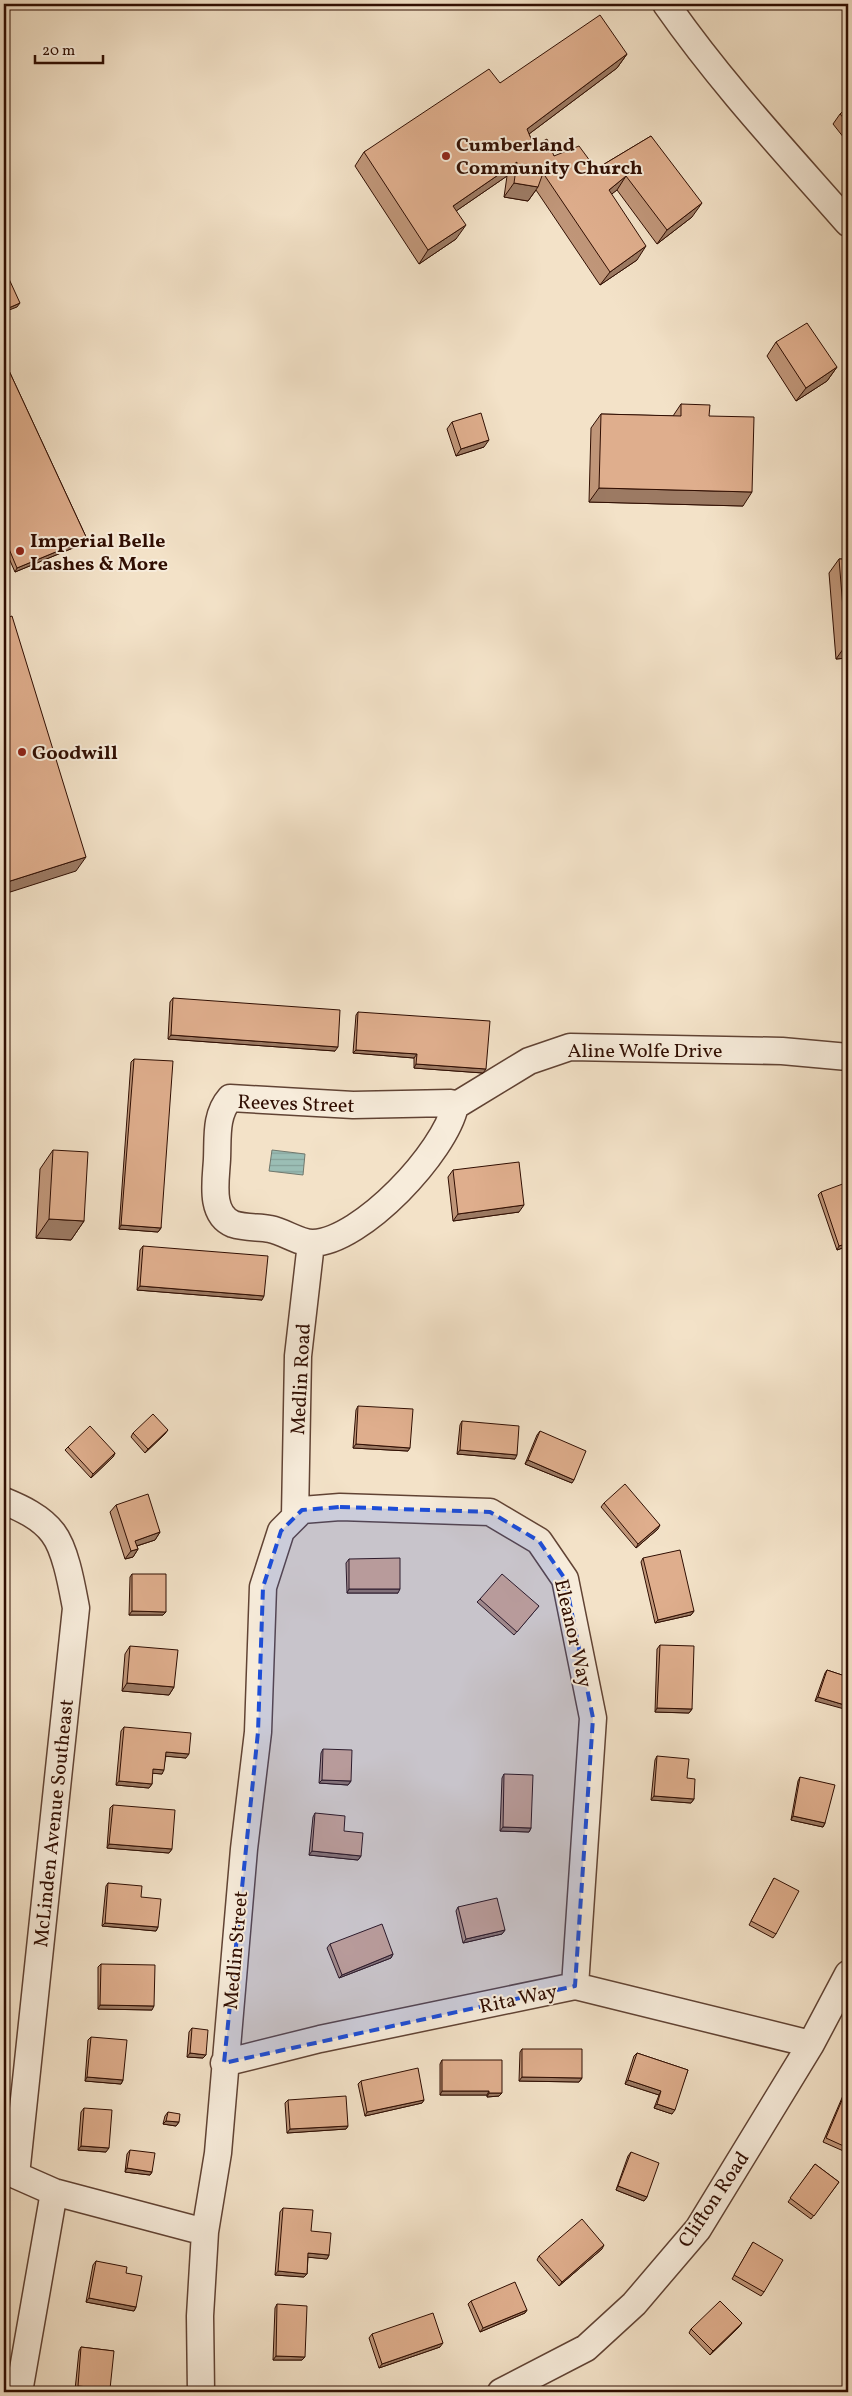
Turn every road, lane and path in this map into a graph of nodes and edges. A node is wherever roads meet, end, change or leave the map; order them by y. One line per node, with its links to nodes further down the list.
1 (666, 4): 2 (street)
2 (848, 223)
3 (848, 1057): 4 (street, Aline Wolfe Drive)
4 (455, 1106): 5 (street); 5 (street, Reeves Street)
5 (311, 1243): 7 (street, Medlin Road)
6 (4, 1501): 12 (street, McLinden Avenue Southeast)
7 (295, 1516): 9 (street, Eleanor Way); 11 (street, Medlin Street)
8 (848, 1974): 10 (street, Clifton Road)
9 (575, 1986): 10 (street, Rita Way); 11 (street, Rita Way)
10 (811, 2044): 17 (street, Clifton Road)
11 (224, 2063): 14 (street, Medlin Street)
12 (10, 2173): 13 (street)
13 (54, 2192): 14 (street); 15 (street)
14 (205, 2232): 16 (street, Medlin Street)
15 (18, 2392)
16 (201, 2392)
17 (501, 2392)

